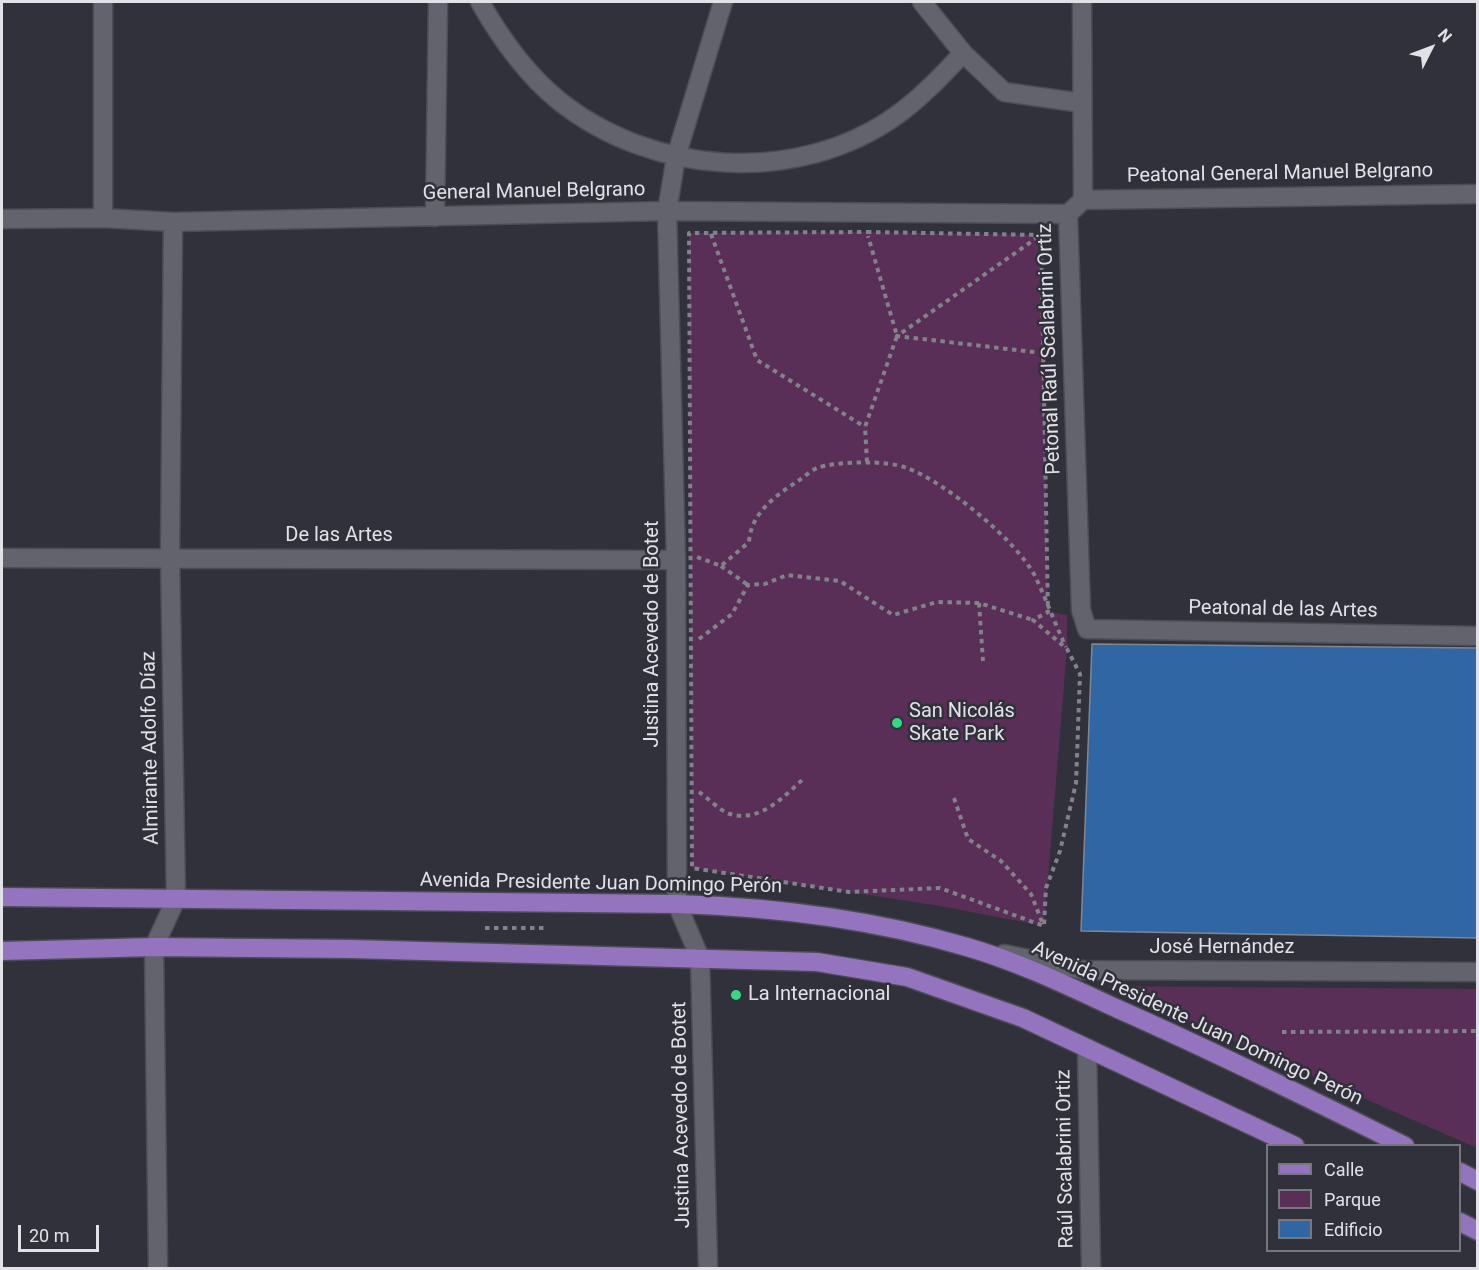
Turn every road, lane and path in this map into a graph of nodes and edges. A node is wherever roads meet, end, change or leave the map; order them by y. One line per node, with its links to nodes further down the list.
1 (103, 2): 15 (street)
2 (438, 2): 14 (street)
3 (480, 2): 9 (street)
4 (723, 2): 9 (street, Justina Acevedo de Botet)
5 (922, 2): 7 (street)
6 (1082, 2): 8 (street)
7 (963, 53): 8 (street); 9 (street)
8 (1082, 103): 11 (street)
9 (676, 157): 12 (street, Justina Acevedo de Botet)
10 (1478, 194): 11 (street, Peatonal General Manuel Belgrano)
11 (1083, 200): 13 (street, Petonal Raúl Scalabrini Ortiz)
12 (667, 211): 13 (street, General Manuel Belgrano); 14 (street, General Manuel Belgrano); 27 (street, Justina Acevedo de Botet)
13 (1068, 214): 33 (street, Petonal Raúl Scalabrini Ortiz)
14 (435, 217): 17 (street, General Manuel Belgrano)
15 (103, 218): 16 (street, General Manuel Belgrano); 17 (street, General Manuel Belgrano)
16 (2, 219)
17 (173, 222): 25 (street, Almirante Adolfo Díaz)
18 (867, 232): 19 (path); 20 (path); 21 (path)
19 (711, 234): 23 (path); 27 (path)
20 (1041, 235): 21 (path); 22 (path)
21 (897, 336): 22 (path); 23 (path)
22 (1042, 353): 31 (path)
23 (865, 427): 24 (path)
24 (867, 462): 28 (path); 31 (path)
25 (170, 557): 26 (street, De las Artes); 27 (street, De las Artes); 42 (street, Almirante Adolfo Díaz)
26 (2, 558)
27 (683, 558): 28 (path); 35 (path); 43 (street, Justina Acevedo de Botet)
28 (722, 566): 29 (path)
29 (748, 585): 30 (path); 35 (path)
30 (979, 603): 32 (path); 37 (path)
31 (1048, 612): 32 (path); 36 (path)
32 (1033, 620): 36 (path)
33 (1087, 629): 34 (street, Peatonal de las Artes)
34 (1478, 636)
35 (691, 645): 39 (path)
36 (1067, 649): 44 (path)
37 (983, 661)
38 (804, 778): 39 (path)
39 (692, 787): 44 (path)
40 (954, 798): 44 (path)
41 (2, 897): 42 (main road, Avenida Presidente Juan Domingo Perón)
42 (176, 899): 43 (main road, Avenida Presidente Juan Domingo Perón); 45 (street, Almirante Adolfo Díaz)
43 (677, 904): 46 (main road, Avenida Presidente Juan Domingo Perón); 48 (street, Justina Acevedo de Botet)
44 (1044, 926)
45 (154, 947): 47 (main road); 48 (main road); 59 (street, Almirante Adolfo Díaz)
46 (969, 947): 49 (street, José Hernández); 54 (main road, Avenida Presidente Juan Domingo Perón)
47 (2, 951)
48 (700, 958): 52 (main road); 60 (street, Justina Acevedo de Botet)
49 (1478, 972)
50 (1478, 1030): 51 (path)
51 (1282, 1032)
52 (1087, 1048): 53 (main road); 61 (street, Raúl Scalabrini Ortiz)
53 (1291, 1144)
54 (1401, 1144)
55 (1461, 1172): 56 (main road)
56 (1478, 1181)
57 (1461, 1222): 58 (main road)
58 (1478, 1231)
59 (158, 1269)
60 (708, 1269)
61 (1091, 1269)

